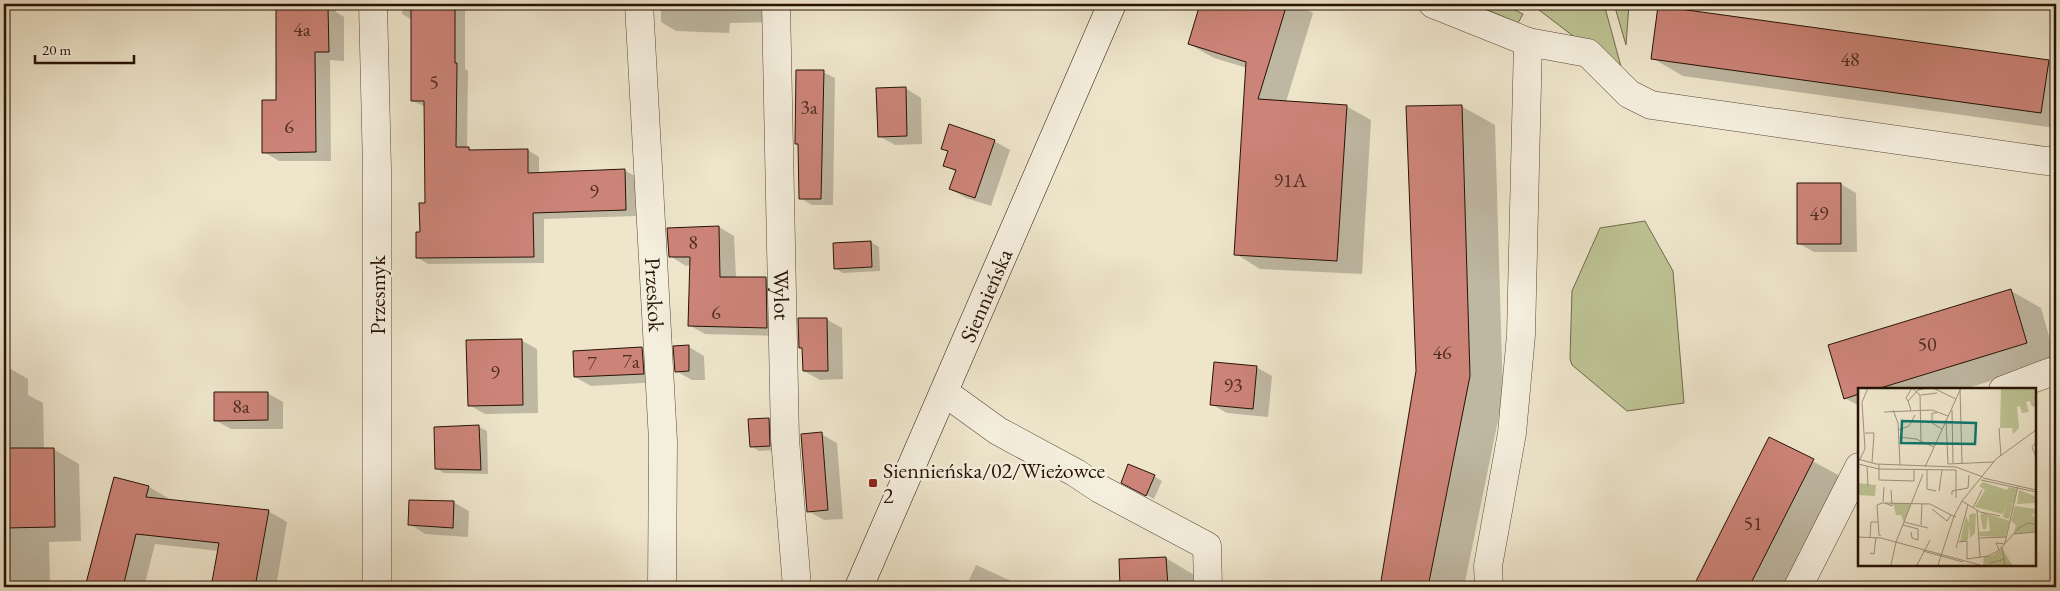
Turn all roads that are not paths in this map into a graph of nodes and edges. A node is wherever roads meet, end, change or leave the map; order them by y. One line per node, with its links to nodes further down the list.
1 (373, 4): 12 (street, Przesmyk)
2 (639, 4): 13 (street, Przeskok)
3 (776, 4): 14 (street, Wylot)
4 (1112, 4): 10 (street, Siennieńska)
5 (1433, 4): 6 (street)
6 (1528, 42): 7 (street); 17 (street)
7 (2056, 161)
8 (2056, 370): 9 (street)
9 (2008, 388)
10 (944, 392): 15 (street, Siennieńska); 16 (street)
11 (1858, 469): 18 (street)
12 (377, 587)
13 (662, 587)
14 (798, 587)
15 (859, 587)
16 (1208, 587)
17 (1489, 587)
18 (1798, 587)

